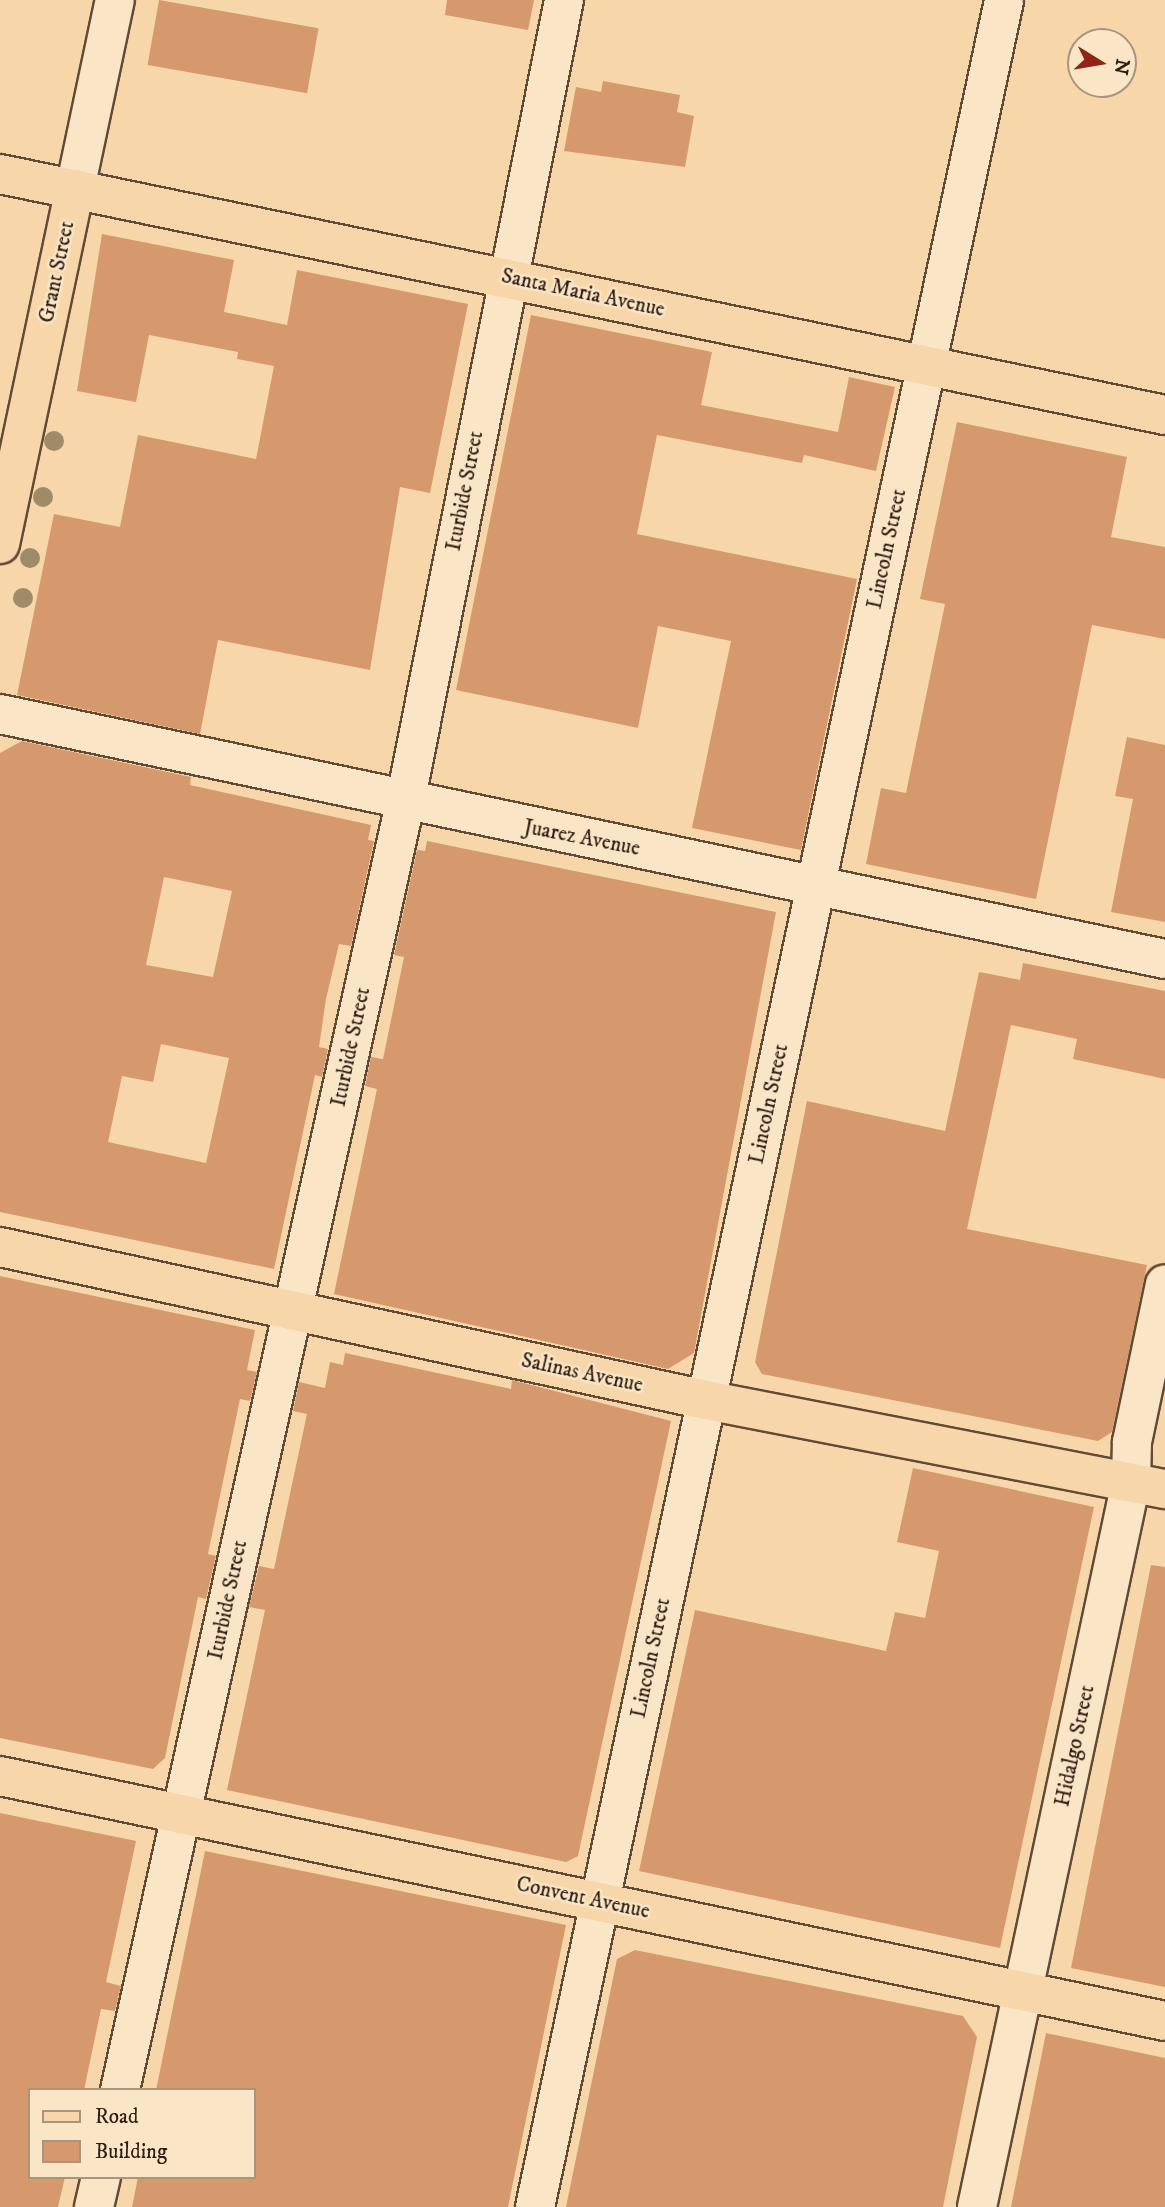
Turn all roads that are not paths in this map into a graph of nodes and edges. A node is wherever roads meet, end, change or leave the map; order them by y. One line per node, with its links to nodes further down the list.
1 (115, 0): 5 (street, Grant Street)
2 (564, 0): 6 (street, Iturbide Street)
3 (1004, 0): 7 (street, Lincoln Street)
4 (0, 174): 5 (main road, Santa Maria Avenue)
5 (75, 189): 6 (main road, Santa Maria Avenue); 9 (main road, Grant Street)
6 (507, 276): 7 (main road, Santa Maria Avenue); 11 (street, Iturbide Street)
7 (926, 368): 8 (main road, Santa Maria Avenue); 12 (street, Lincoln Street)
8 (1165, 415)
9 (0, 544)
10 (0, 714): 11 (street, Juarez Avenue)
11 (404, 803): 12 (street, Juarez Avenue); 16 (street, Iturbide Street)
12 (816, 885): 13 (street, Juarez Avenue); 17 (street, Lincoln Street)
13 (1165, 959)
14 (0, 1247): 16 (main road, Salinas Avenue)
15 (1165, 1284): 18 (street, Hidalgo Street)
16 (292, 1309): 17 (main road, Salinas Avenue); 20 (street, Iturbide Street)
17 (706, 1400): 18 (main road, Salinas Avenue); 21 (street, Lincoln Street)
18 (1148, 1486): 22 (street, Hidalgo Street)
19 (0, 1776): 20 (main road, Convent Avenue)
20 (180, 1813): 21 (main road, Convent Avenue); 24 (street, Iturbide Street)
21 (600, 1901): 22 (main road, Convent Avenue); 27 (street, Lincoln Street)
22 (1023, 1992): 23 (main road, Convent Avenue); 28 (street, Hidalgo Street)
23 (1165, 2021)
24 (120, 2088)
25 (101, 2179): 26 (street)
26 (94, 2207)
27 (535, 2207)
28 (977, 2207)

